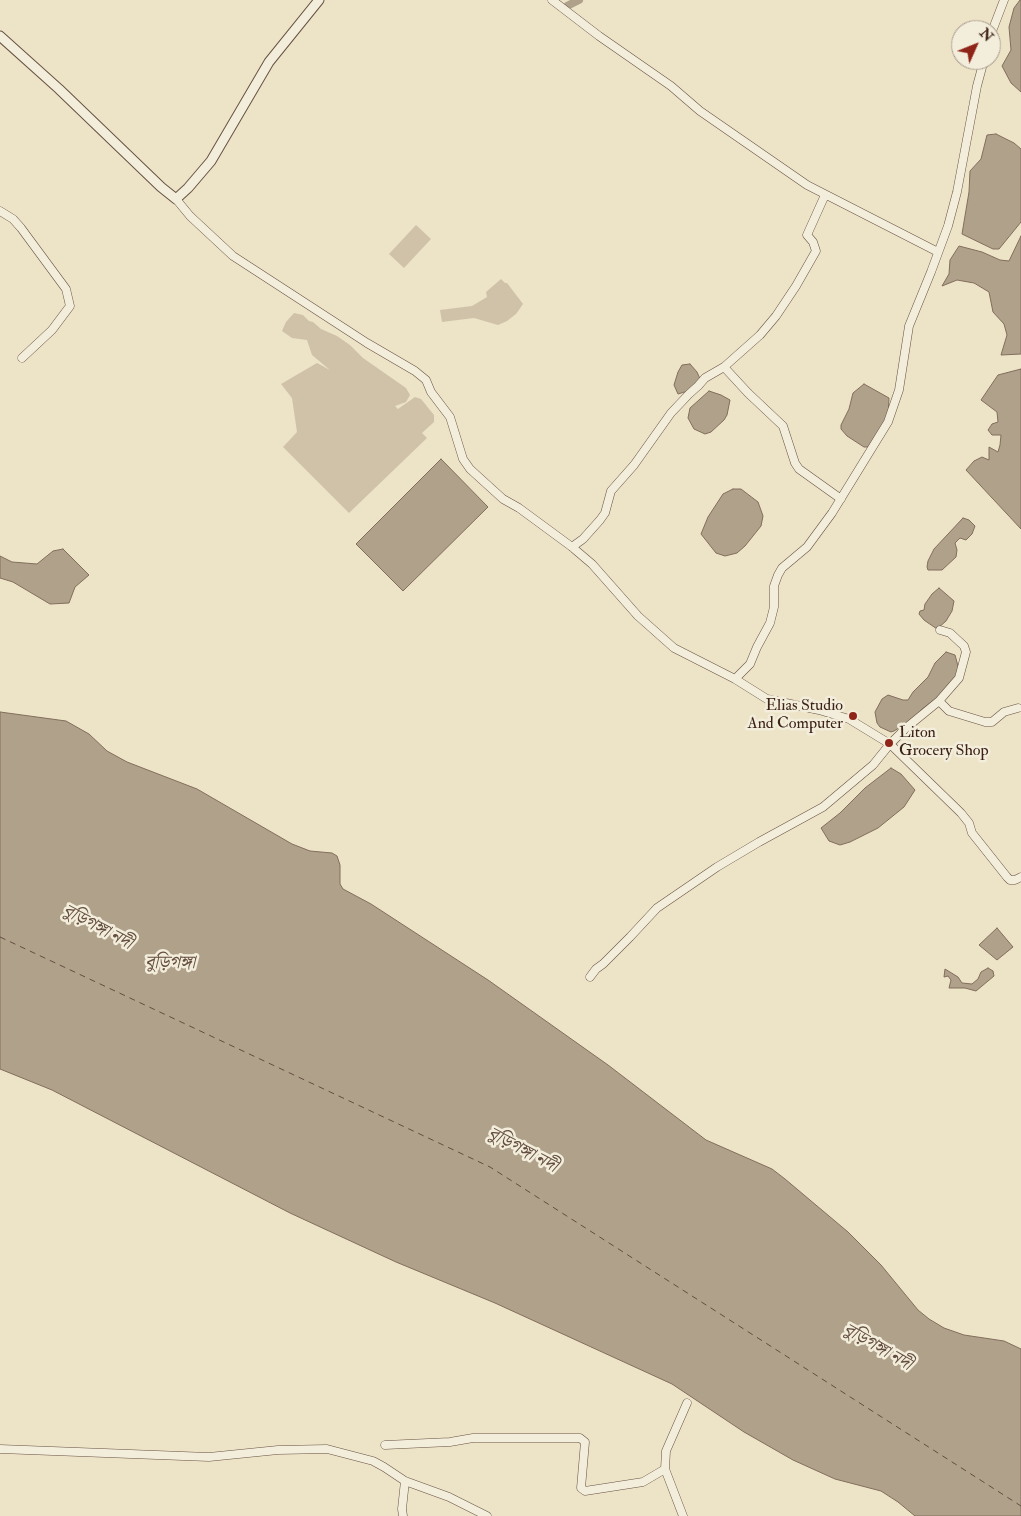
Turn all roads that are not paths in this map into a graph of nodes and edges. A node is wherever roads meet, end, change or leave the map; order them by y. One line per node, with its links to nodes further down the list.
1 (319, 0): 8 (street)
2 (552, 0): 7 (street)
3 (1004, 0): 4 (street)
4 (996, 20)
5 (0, 36): 8 (street)
6 (981, 70): 10 (street)
7 (826, 194): 10 (street); 12 (street)
8 (176, 199): 14 (street)
9 (0, 211): 11 (street)
10 (938, 252): 13 (street)
11 (22, 358)
12 (724, 367): 13 (street); 14 (street)
13 (841, 499): 16 (street)
14 (572, 547): 16 (street)
15 (940, 630): 17 (street)
16 (735, 679): 19 (street)
17 (939, 701): 18 (street); 19 (street)
18 (1018, 708)
19 (890, 744): 20 (street); 21 (street)
20 (1021, 877)
21 (590, 977)
22 (687, 1403): 25 (street)
23 (385, 1445): 25 (street)
24 (0, 1449): 26 (street)
25 (665, 1469): 29 (street)
26 (405, 1480): 27 (street); 28 (street)
27 (403, 1516)
28 (487, 1516)
29 (683, 1516)

